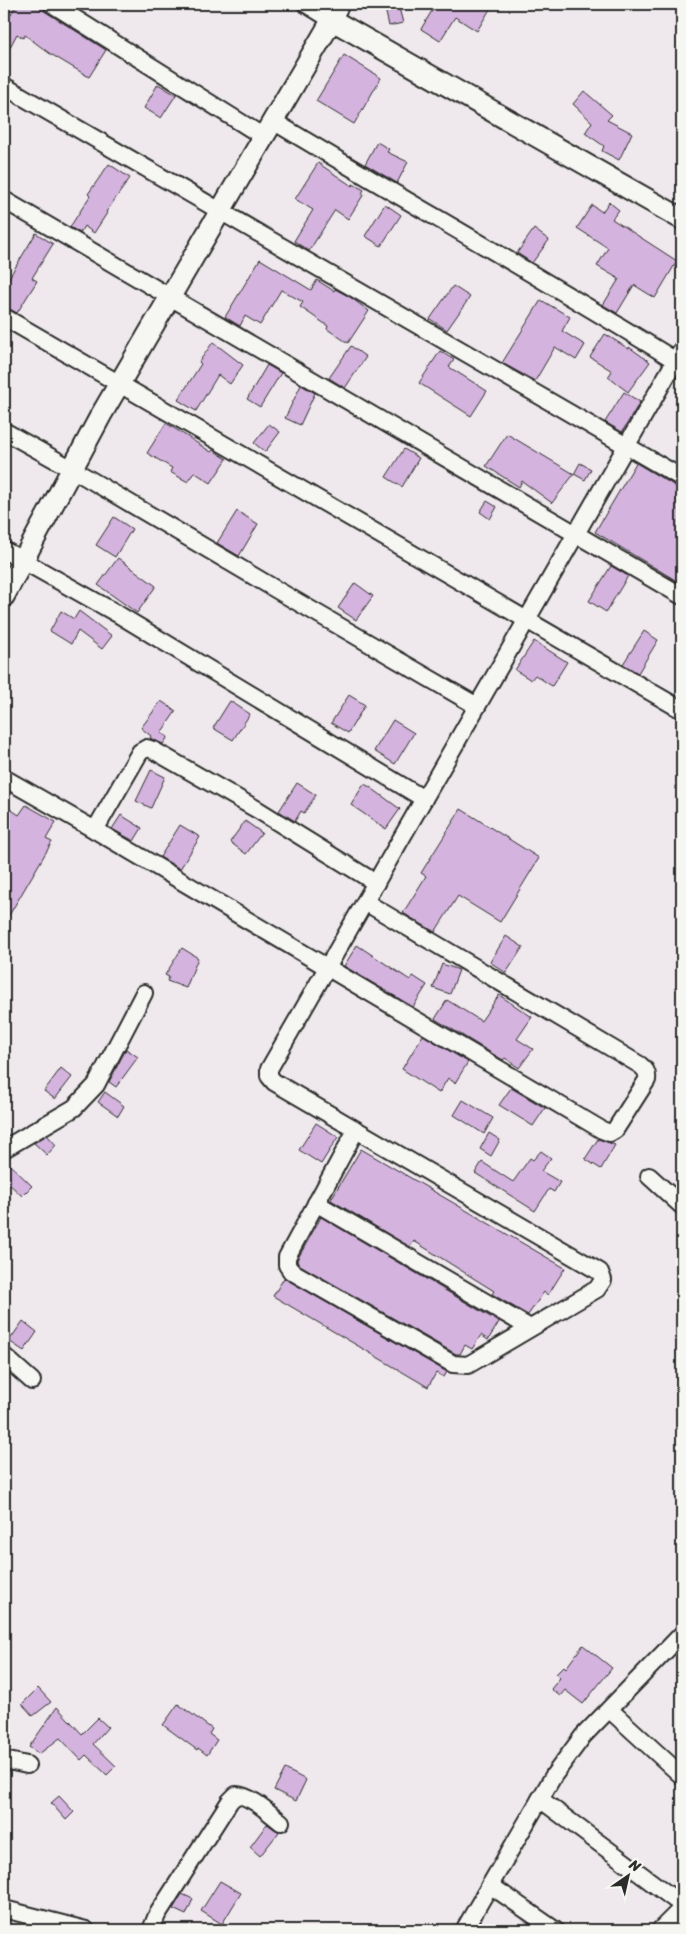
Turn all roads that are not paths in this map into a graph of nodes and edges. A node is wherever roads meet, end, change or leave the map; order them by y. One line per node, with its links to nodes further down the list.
1 (52, 4): 5 (street)
2 (306, 4): 3 (street)
3 (337, 12): 5 (street); 8 (street)
4 (4, 86): 7 (street)
5 (268, 129): 7 (street); 11 (street)
6 (4, 200): 9 (street)
7 (220, 211): 9 (street); 14 (street)
8 (682, 219)
9 (170, 297): 12 (street); 17 (street)
10 (4, 317): 12 (street)
11 (679, 355): 14 (street)
12 (119, 384): 15 (street); 22 (street)
13 (4, 430): 15 (street)
14 (627, 446): 16 (street); 17 (street)
15 (72, 469): 19 (street); 23 (street)
16 (682, 478)
17 (576, 534): 21 (street); 22 (street)
18 (4, 550): 19 (street)
19 (22, 561): 20 (street); 26 (street)
20 (4, 596)
21 (682, 596)
22 (527, 620): 23 (street); 24 (street)
23 (478, 706): 26 (street)
24 (682, 710)
25 (4, 778): 27 (street)
26 (424, 799): 28 (street)
27 (95, 830): 28 (street); 30 (street)
28 (376, 883): 29 (street)
29 (365, 902): 30 (street); 30 (street)
30 (327, 968): 32 (street)
31 (144, 993): 33 (street)
32 (356, 1130): 35 (street); 37 (street)
33 (4, 1149)
34 (649, 1176): 36 (street)
35 (316, 1203): 37 (street); 37 (street)
36 (682, 1206)
37 (530, 1328)
38 (4, 1356): 39 (street)
39 (32, 1381)
40 (681, 1639): 41 (street)
41 (610, 1710): 44 (street); 45 (street)
42 (4, 1760): 43 (street)
43 (27, 1765)
44 (682, 1776)
45 (540, 1799): 47 (street); 48 (street)
46 (281, 1822): 51 (street)
47 (490, 1885): 52 (street); 53 (street)
48 (682, 1907): 54 (street)
49 (4, 1908): 50 (street)
50 (86, 1930)
51 (151, 1930)
52 (464, 1930)
53 (555, 1930)
54 (660, 1930)

